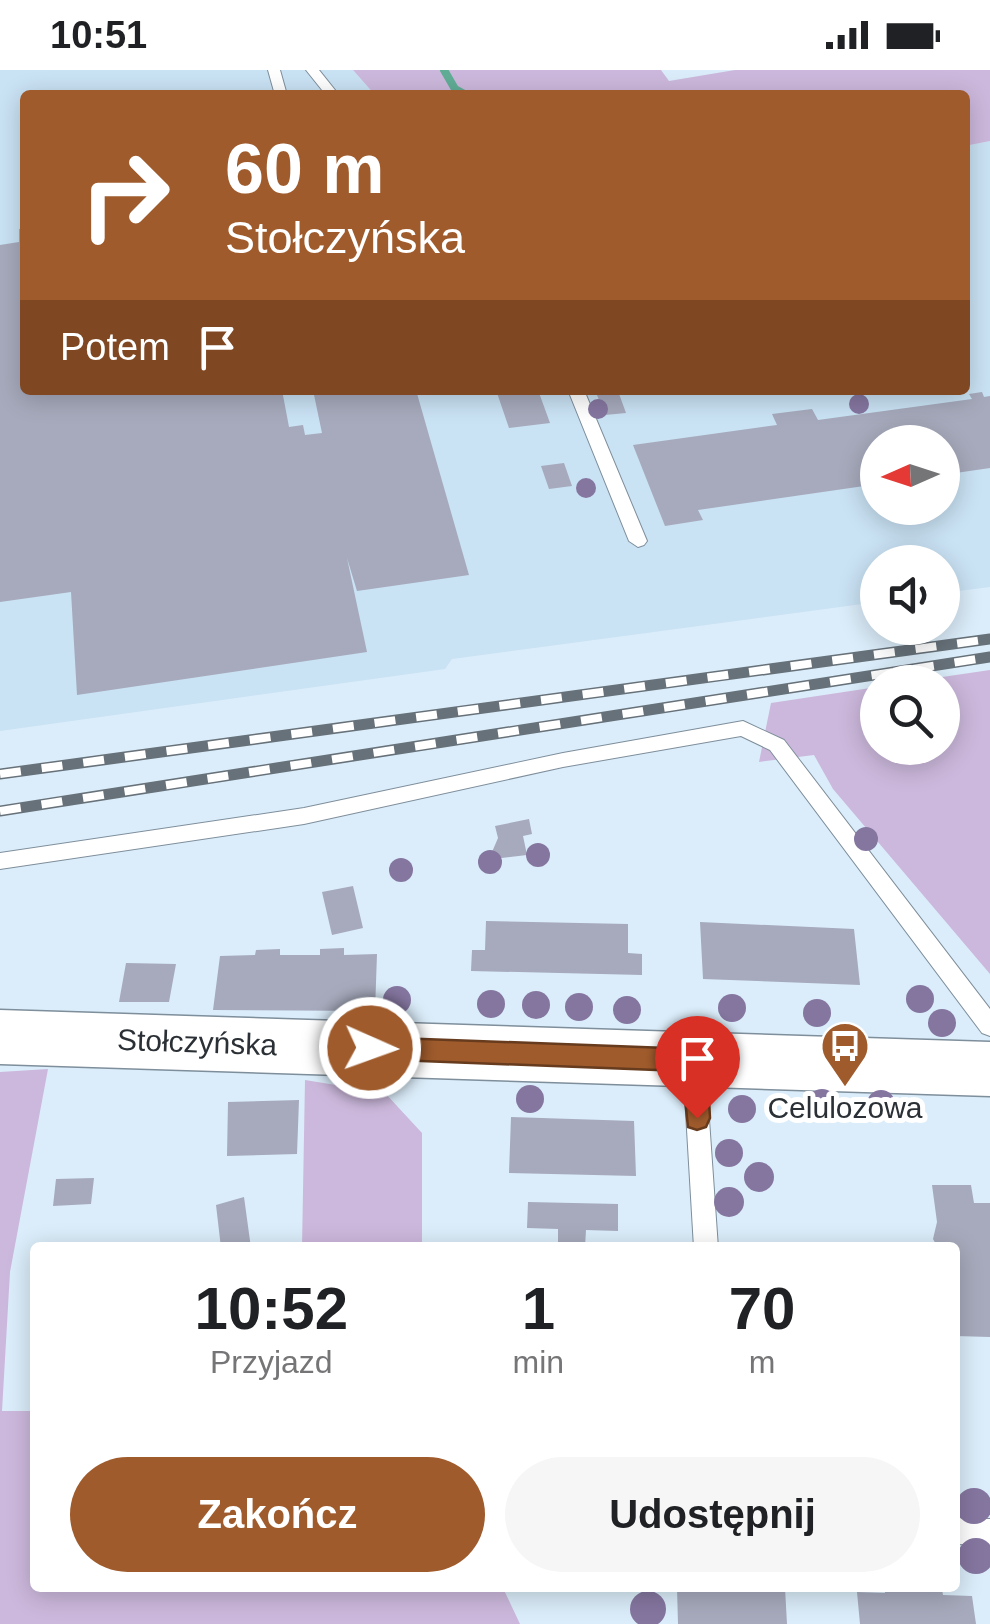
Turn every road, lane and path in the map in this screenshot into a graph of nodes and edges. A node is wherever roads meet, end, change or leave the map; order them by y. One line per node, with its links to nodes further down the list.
1 (312, 70): 2 (lane)
2 (329, 90)
3 (578, 395): 4 (lane)
4 (638, 540)
5 (0, 860): 6 (lane)
6 (990, 1026)
7 (0, 1037): 8 (street, Stołczyńska)
8 (694, 1060): 9 (street, Stołczyńska); 10 (lane)
9 (990, 1069)
10 (706, 1242)
11 (960, 1531): 12 (lane)
12 (990, 1532)

